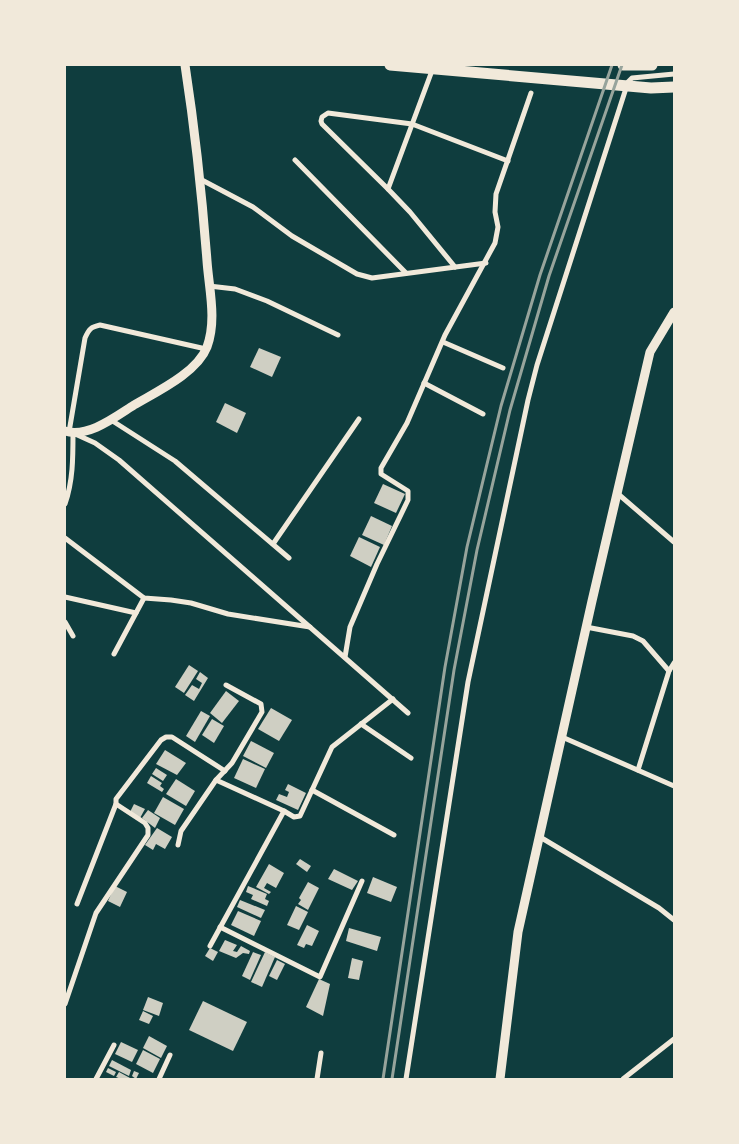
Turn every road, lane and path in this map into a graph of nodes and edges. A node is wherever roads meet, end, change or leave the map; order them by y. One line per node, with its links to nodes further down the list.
1 (185, 65): 12 (street)
2 (390, 65): 7 (main road)
3 (434, 65): 9 (street)
4 (623, 65): 5 (main road)
5 (652, 65)
6 (674, 74): 75 (street)
7 (674, 88)
8 (531, 93): 11 (street)
9 (412, 124): 11 (street); 13 (street); 13 (street)
10 (295, 160): 16 (street)
11 (508, 161): 14 (street)
12 (200, 179): 16 (street); 17 (street)
13 (388, 189): 15 (street)
14 (486, 263): 15 (street); 20 (street)
15 (455, 267): 16 (street)
16 (406, 274)
17 (209, 286): 19 (street); 21 (street)
18 (674, 312): 28 (street)
19 (338, 335)
20 (443, 342): 22 (street); 23 (street)
21 (206, 349): 26 (street); 27 (street)
22 (503, 368)
23 (424, 383): 24 (street); 42 (street)
24 (483, 414)
25 (359, 419): 32 (street)
26 (111, 420): 27 (street); 32 (street)
27 (69, 432): 29 (street); 38 (street)
28 (617, 493): 31 (street); 39 (street)
29 (65, 504)
30 (65, 538): 35 (street)
31 (674, 542)
32 (273, 544): 33 (street)
33 (289, 558)
34 (65, 597): 36 (street)
35 (144, 598): 36 (street); 38 (street)
36 (136, 613): 41 (street)
37 (65, 622): 40 (street)
38 (311, 628): 42 (street)
39 (586, 628): 44 (street); 49 (street)
40 (73, 636)
41 (114, 654)
42 (345, 657): 46 (street)
43 (674, 663): 44 (street)
44 (669, 671): 51 (street)
45 (226, 685): 52 (street)
46 (393, 699): 47 (street); 48 (street)
47 (408, 713)
48 (362, 724): 50 (street); 55 (street)
49 (562, 737): 51 (street); 59 (street)
50 (411, 758)
51 (638, 770): 54 (street)
52 (225, 771): 53 (street); 56 (street)
53 (216, 780): 57 (street); 60 (street)
54 (674, 786)
55 (312, 790): 57 (street); 58 (street)
56 (116, 804): 62 (street); 66 (street)
57 (284, 811): 64 (street)
58 (394, 835)
59 (540, 837): 63 (street); 76 (street)
60 (178, 845)
61 (362, 881): 64 (street)
62 (77, 904)
63 (674, 920)
64 (220, 927): 65 (street)
65 (210, 946)
66 (65, 1004)
67 (674, 1039): 71 (street)
68 (114, 1045): 72 (street)
69 (321, 1053): 74 (street)
70 (170, 1055): 73 (street)
71 (627, 1078)
72 (96, 1079)
73 (159, 1079)
74 (317, 1079)
75 (406, 1079)
76 (500, 1079)

